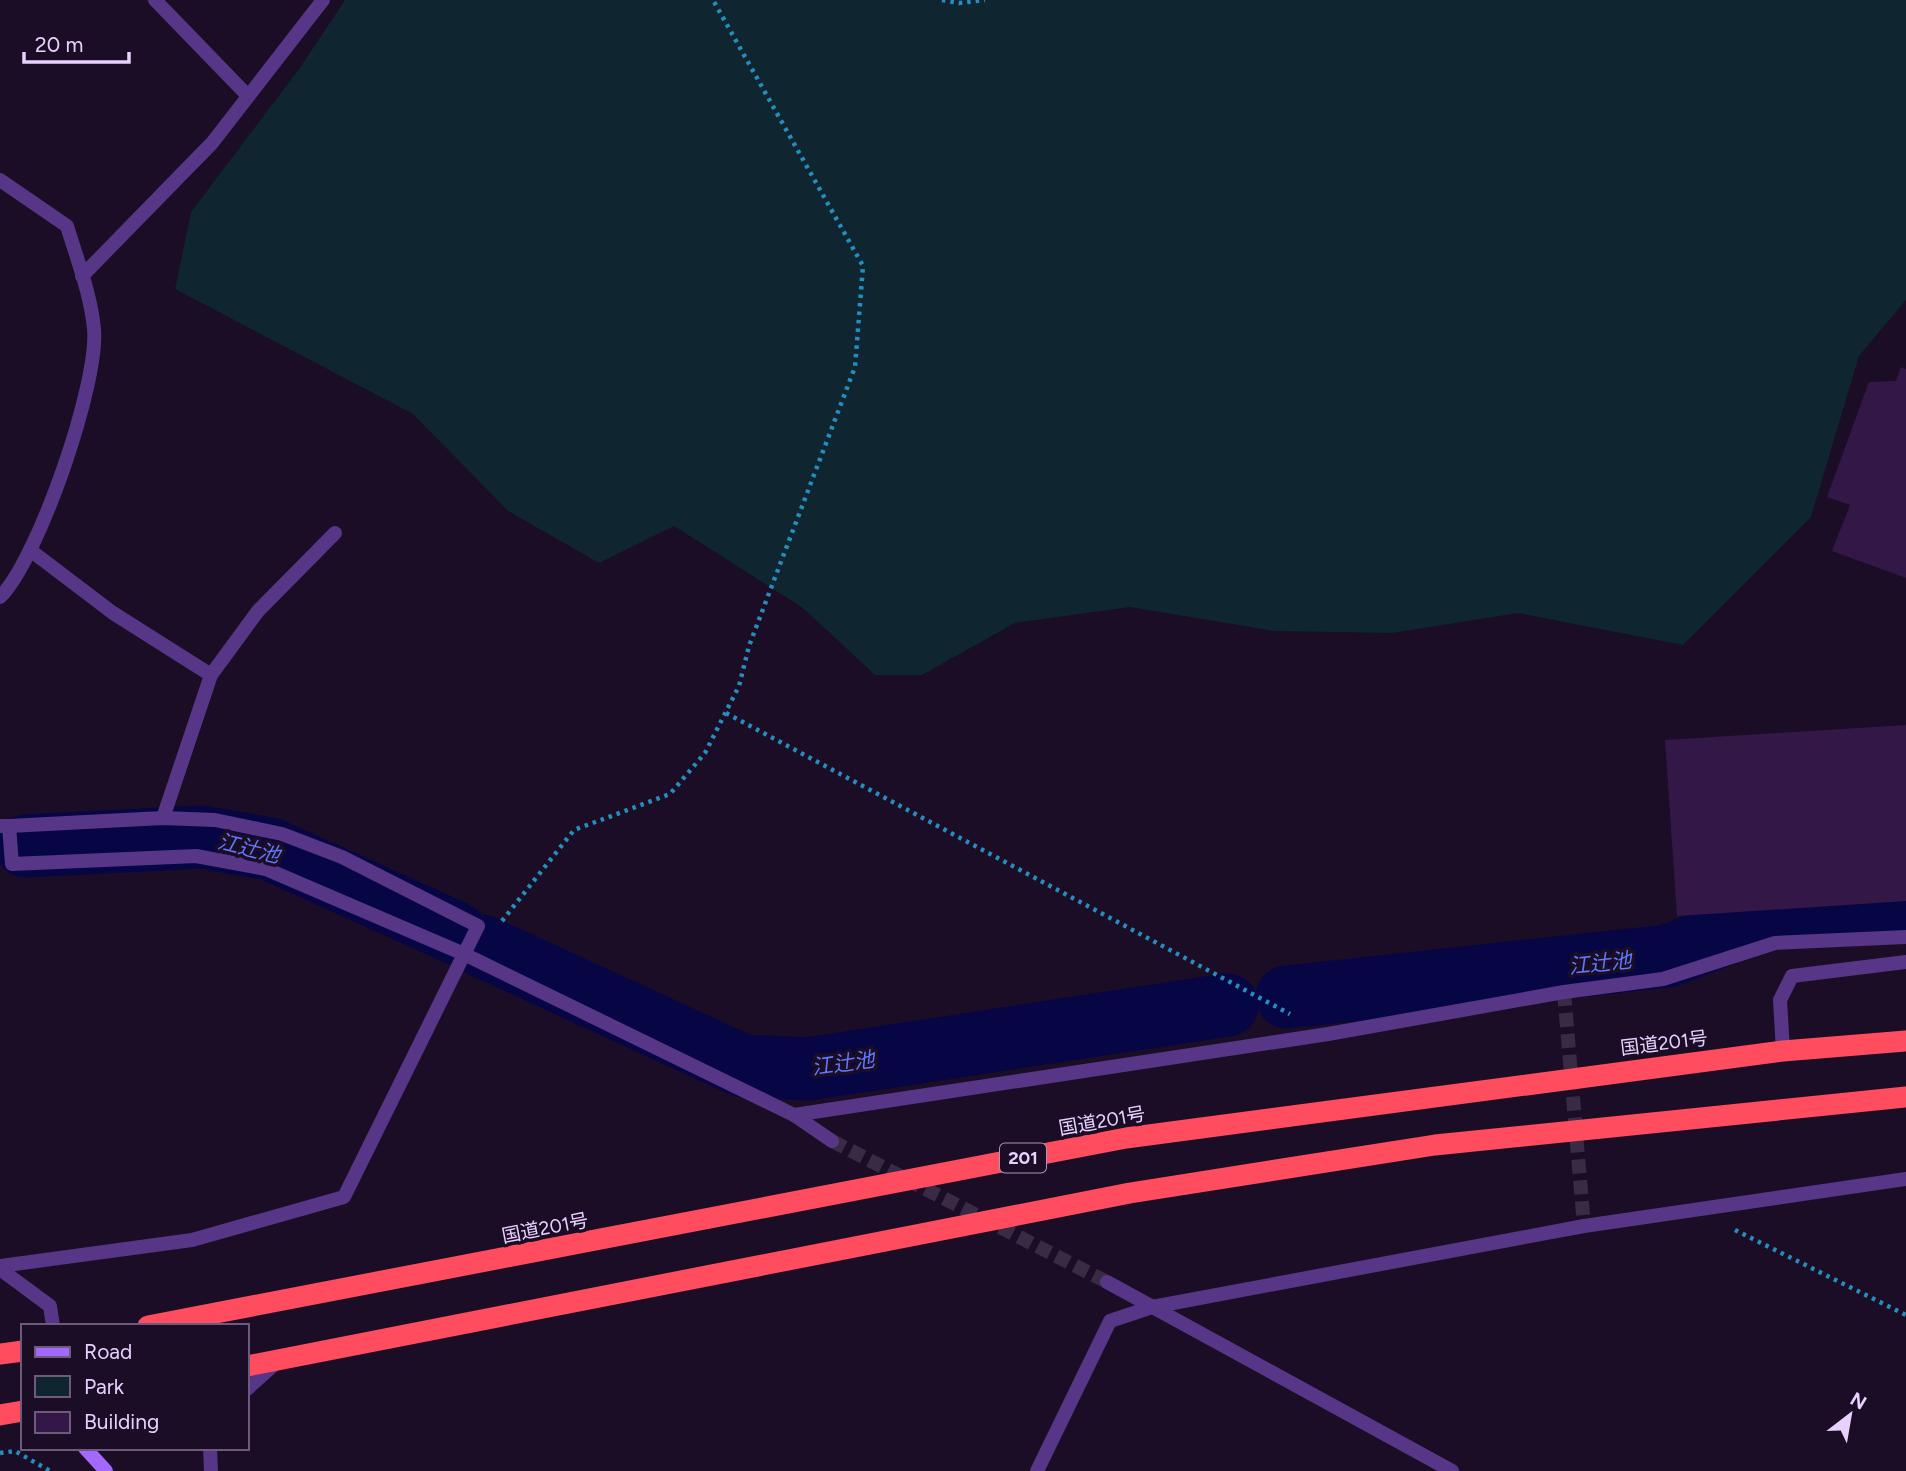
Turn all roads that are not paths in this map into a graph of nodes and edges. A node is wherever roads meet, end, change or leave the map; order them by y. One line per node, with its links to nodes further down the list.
1 (155, 0): 3 (street)
2 (323, 0): 3 (street)
3 (248, 96): 5 (street)
4 (0, 180): 5 (street)
5 (82, 276): 7 (street)
6 (335, 533): 9 (street)
7 (30, 550): 8 (street); 9 (street)
8 (0, 597)
9 (211, 675): 10 (street)
10 (163, 818): 11 (street); 13 (street)
11 (5, 826): 13 (street)
12 (1906, 937): 18 (street)
13 (464, 954): 18 (street); 21 (street)
14 (1906, 962): 16 (street)
15 (1906, 1041): 16 (highway, 国道201号 / 201)
16 (1783, 1051): 25 (highway, 国道201号 / 201)
17 (1906, 1097): 28 (highway)
18 (793, 1115): 19 (street)
19 (832, 1141)
20 (1906, 1179): 23 (street)
21 (0, 1267): 24 (street)
22 (1107, 1282): 23 (street)
23 (1152, 1307): 37 (street); 38 (street)
24 (53, 1324)
25 (158, 1324)
26 (21, 1351): 27 (highway)
27 (0, 1354)
28 (279, 1360): 29 (highway); 30 (street)
29 (248, 1366)
30 (248, 1388)
31 (21, 1411): 32 (highway)
32 (0, 1415)
33 (87, 1450): 35 (street)
34 (210, 1450): 36 (street)
35 (107, 1471)
36 (211, 1471)
37 (1037, 1471)
38 (1452, 1471)

